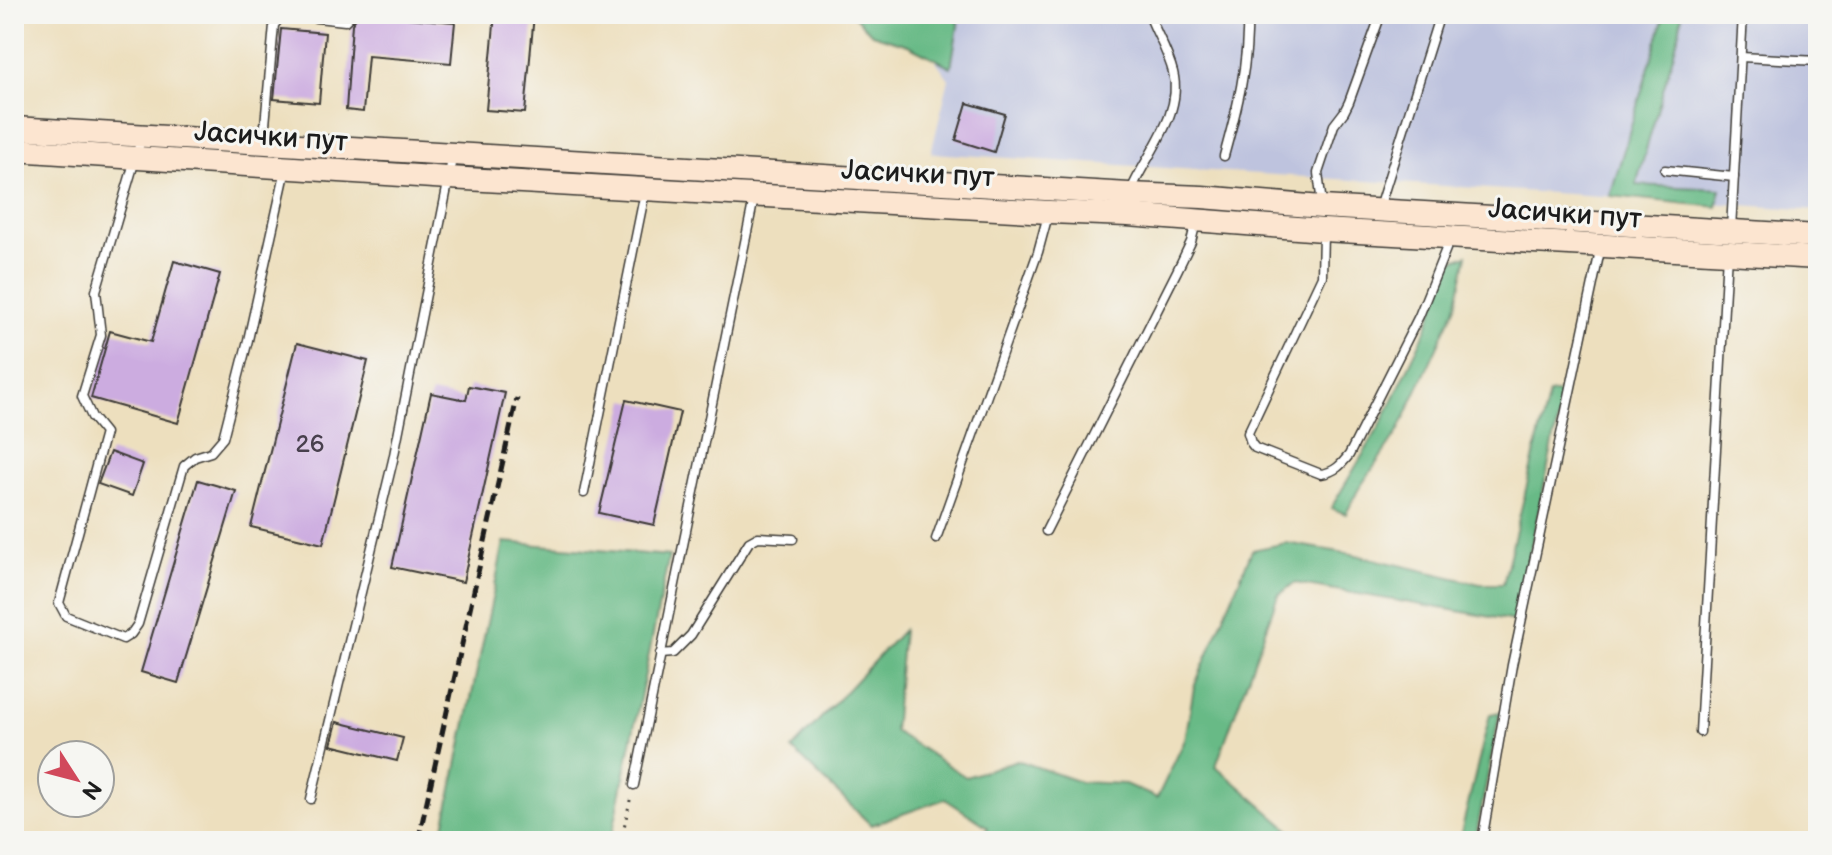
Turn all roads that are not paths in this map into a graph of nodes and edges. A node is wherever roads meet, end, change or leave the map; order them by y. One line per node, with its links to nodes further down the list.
1 (352, 14): 11 (lane)
2 (1149, 14): 29 (lane)
3 (1247, 14): 15 (lane)
4 (1381, 14): 30 (lane)
5 (1440, 14): 31 (lane)
6 (1743, 14): 7 (lane)
7 (1741, 57): 8 (lane); 23 (lane)
8 (1818, 61)
9 (14, 128): 10 (main road, Јасички пут)
10 (142, 135): 11 (main road, Јасички пут); 16 (lane)
11 (260, 142): 12 (main road, Јасички пут); 18 (main road)
12 (329, 147): 14 (main road, Јасички пут); 21 (main road)
13 (14, 150): 16 (main road, Јасички пут)
14 (452, 154): 17 (main road, Јасички пут); 24 (lane)
15 (1224, 156)
16 (135, 159): 18 (main road, Јасички пут); 19 (lane)
17 (650, 165): 22 (main road, Јасички пут); 25 (lane)
18 (250, 166): 19 (main road, Јасички пут)
19 (286, 168): 21 (main road, Јасички пут)
20 (1665, 170): 23 (lane)
21 (327, 171): 24 (main road, Јасички пут)
22 (760, 171): 26 (main road, Јасички пут); 27 (lane)
23 (1734, 177): 37 (lane)
24 (449, 178): 25 (main road, Јасички пут); 50 (lane)
25 (646, 189): 27 (main road, Јасички пут); 43 (lane)
26 (1051, 189): 29 (main road, Јасички пут); 32 (lane)
27 (754, 195): 32 (main road, Јасички пут); 47 (lane)
28 (1202, 197): 29 (main road, Јасички пут); 30 (main road, Јасички пут); 34 (lane)
29 (1128, 204): 32 (main road, Јасички пут); 34 (main road, Јасички пут)
30 (1322, 207): 31 (main road, Јасички пут); 36 (lane)
31 (1379, 209): 33 (main road, Јасички пут)
32 (1049, 212): 46 (lane)
33 (1457, 214): 35 (main road, Јасички пут); 39 (lane)
34 (1197, 220): 36 (main road, Јасички пут); 44 (lane)
35 (1604, 223): 37 (main road, Јасички пут); 40 (lane)
36 (1323, 230): 39 (main road, Јасички пут); 39 (lane)
37 (1731, 230): 38 (main road, Јасички пут); 41 (lane)
38 (1818, 236)
39 (1451, 237): 40 (main road, Јасички пут)
40 (1601, 247): 41 (main road, Јасички пут); 51 (lane)
41 (1727, 253): 42 (main road, Јасички пут); 48 (lane)
42 (1818, 258)
43 (584, 493)
44 (1046, 531)
45 (793, 539): 47 (lane)
46 (936, 539)
47 (660, 654): 49 (lane)
48 (1700, 732)
49 (634, 785)
50 (311, 799)
51 (1482, 841)

